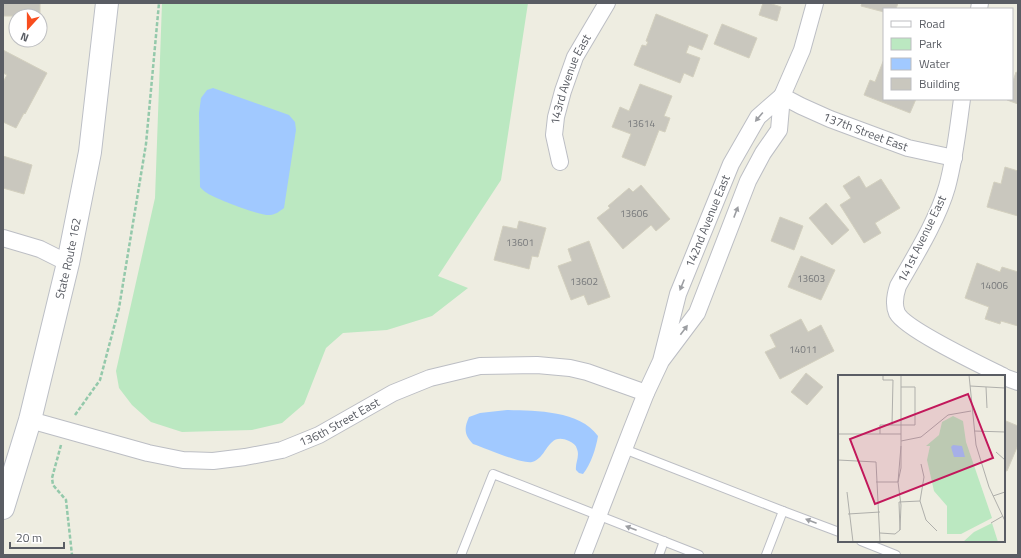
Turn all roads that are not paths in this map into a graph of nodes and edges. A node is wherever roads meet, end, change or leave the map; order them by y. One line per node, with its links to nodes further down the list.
1 (106, 3): 9 (main road, State Route 162)
2 (607, 3): 7 (street, 143rd Avenue East)
3 (815, 3): 4 (street, 142nd Avenue East)
4 (782, 96): 6 (street, 137th Street East); 10 (street, 142nd Avenue East, one-way to 4); 10 (street, 142nd Avenue East, one-way to 10)
5 (962, 100): 6 (street, 141st Avenue East)
6 (954, 158): 11 (street, 141st Avenue East)
7 (560, 162)
8 (3, 238): 9 (street)
9 (68, 263): 15 (main road, State Route 162)
10 (661, 362): 14 (street, 142nd Avenue East)
11 (1001, 375)
12 (1005, 377): 13 (street)
13 (1018, 382)
14 (646, 393): 15 (street, 136th Street East); 16 (street, 142nd Avenue East)
15 (30, 420): 17 (main road, State Route 162)
16 (624, 449): 18 (lane); 19 (street, 142nd Avenue East)
17 (3, 508)
18 (783, 510): 20 (lane, one-way to 18); 27 (lane)
19 (598, 515): 21 (lane, one-way to 19); 23 (lane); 24 (street, 142nd Avenue East)
20 (838, 532)
21 (664, 541): 25 (lane); 26 (lane)
22 (864, 542): 28 (lane)
23 (461, 555)
24 (583, 555)
25 (659, 555)
26 (699, 555)
27 (766, 555)
28 (896, 555)

